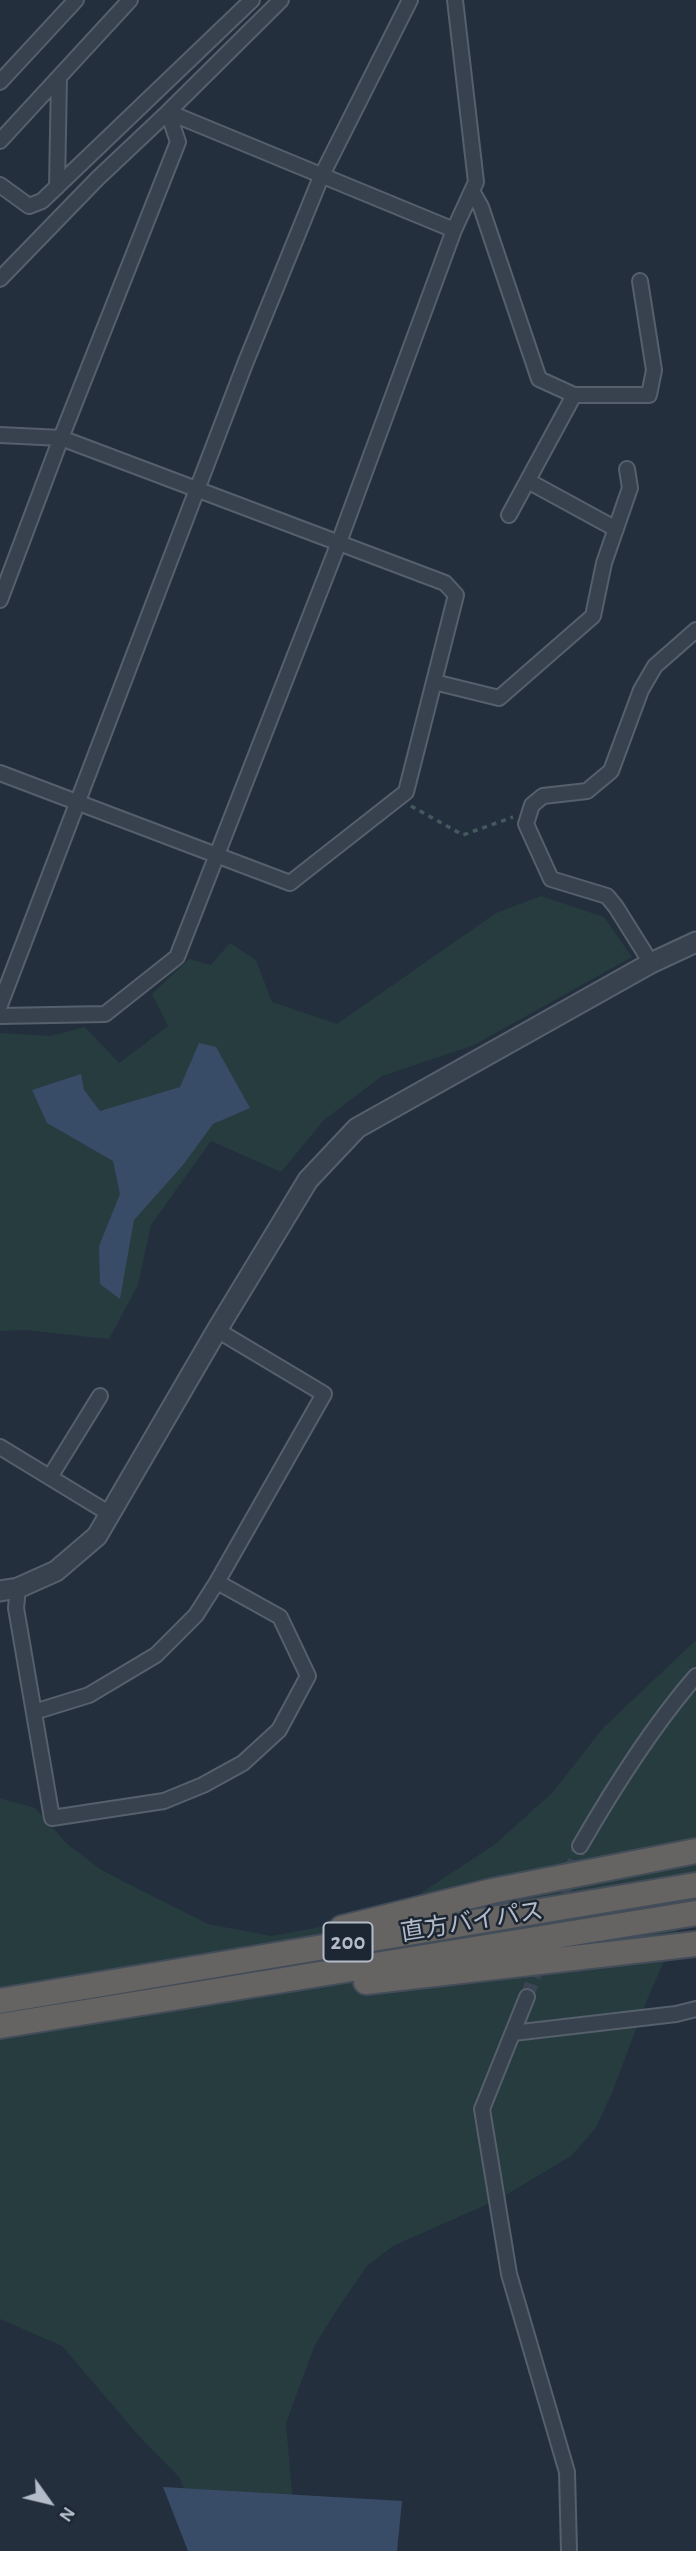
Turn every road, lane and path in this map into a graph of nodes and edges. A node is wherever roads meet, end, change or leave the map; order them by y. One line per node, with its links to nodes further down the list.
1 (76, 0): 9 (street)
2 (130, 0): 8 (street)
3 (251, 0): 7 (street)
4 (281, 0): 10 (street)
5 (410, 0): 13 (street)
6 (455, 0): 16 (street)
7 (177, 71): 10 (street); 15 (street)
8 (59, 77): 12 (street); 15 (street)
9 (0, 82)
10 (192, 87): 11 (street)
11 (168, 112): 13 (street); 18 (street); 22 (street)
12 (0, 141)
13 (321, 177): 17 (street); 25 (street)
14 (0, 185): 15 (street)
15 (57, 187)
16 (472, 191): 17 (street); 20 (street)
17 (454, 230): 28 (street)
18 (0, 279)
19 (640, 281): 20 (street)
20 (575, 395): 24 (street)
21 (0, 435): 22 (street)
22 (61, 438): 25 (street); 29 (street)
23 (627, 469): 27 (street)
24 (528, 481): 26 (street); 27 (street)
25 (198, 490): 28 (street); 34 (street)
26 (509, 515)
27 (616, 529): 31 (street)
28 (338, 545): 31 (street); 36 (street)
29 (0, 600)
30 (696, 630): 35 (street)
31 (434, 682): 33 (street)
32 (0, 773): 34 (street)
33 (397, 799): 35 (path); 36 (street)
34 (77, 801): 36 (street); 39 (street)
35 (530, 811): 38 (street)
36 (217, 855): 40 (street)
37 (696, 942): 38 (street)
38 (651, 963): 41 (street)
39 (0, 1005)
40 (0, 1016)
41 (217, 1330): 45 (street); 46 (street)
42 (100, 1396): 44 (street)
43 (0, 1447): 44 (street)
44 (50, 1478): 45 (street)
45 (110, 1514): 47 (street)
46 (217, 1582): 49 (street); 49 (street)
47 (9, 1590): 49 (street)
48 (696, 1676): 50 (street)
49 (34, 1712)
50 (580, 1846)
51 (696, 1851): 55 (highway)
52 (696, 1885): 55 (highway, 直方バイパス / 200)
53 (696, 1913): 57 (highway, 直方バイパス / 200)
54 (696, 1944): 57 (highway)
55 (168, 1972): 58 (highway, 直方バイパス / 200)
56 (527, 1997): 61 (street)
57 (162, 1998): 60 (highway, 直方バイパス / 200)
58 (0, 2001)
59 (696, 2009): 61 (street)
60 (0, 2026)
61 (513, 2033): 62 (street)
62 (569, 2551)

